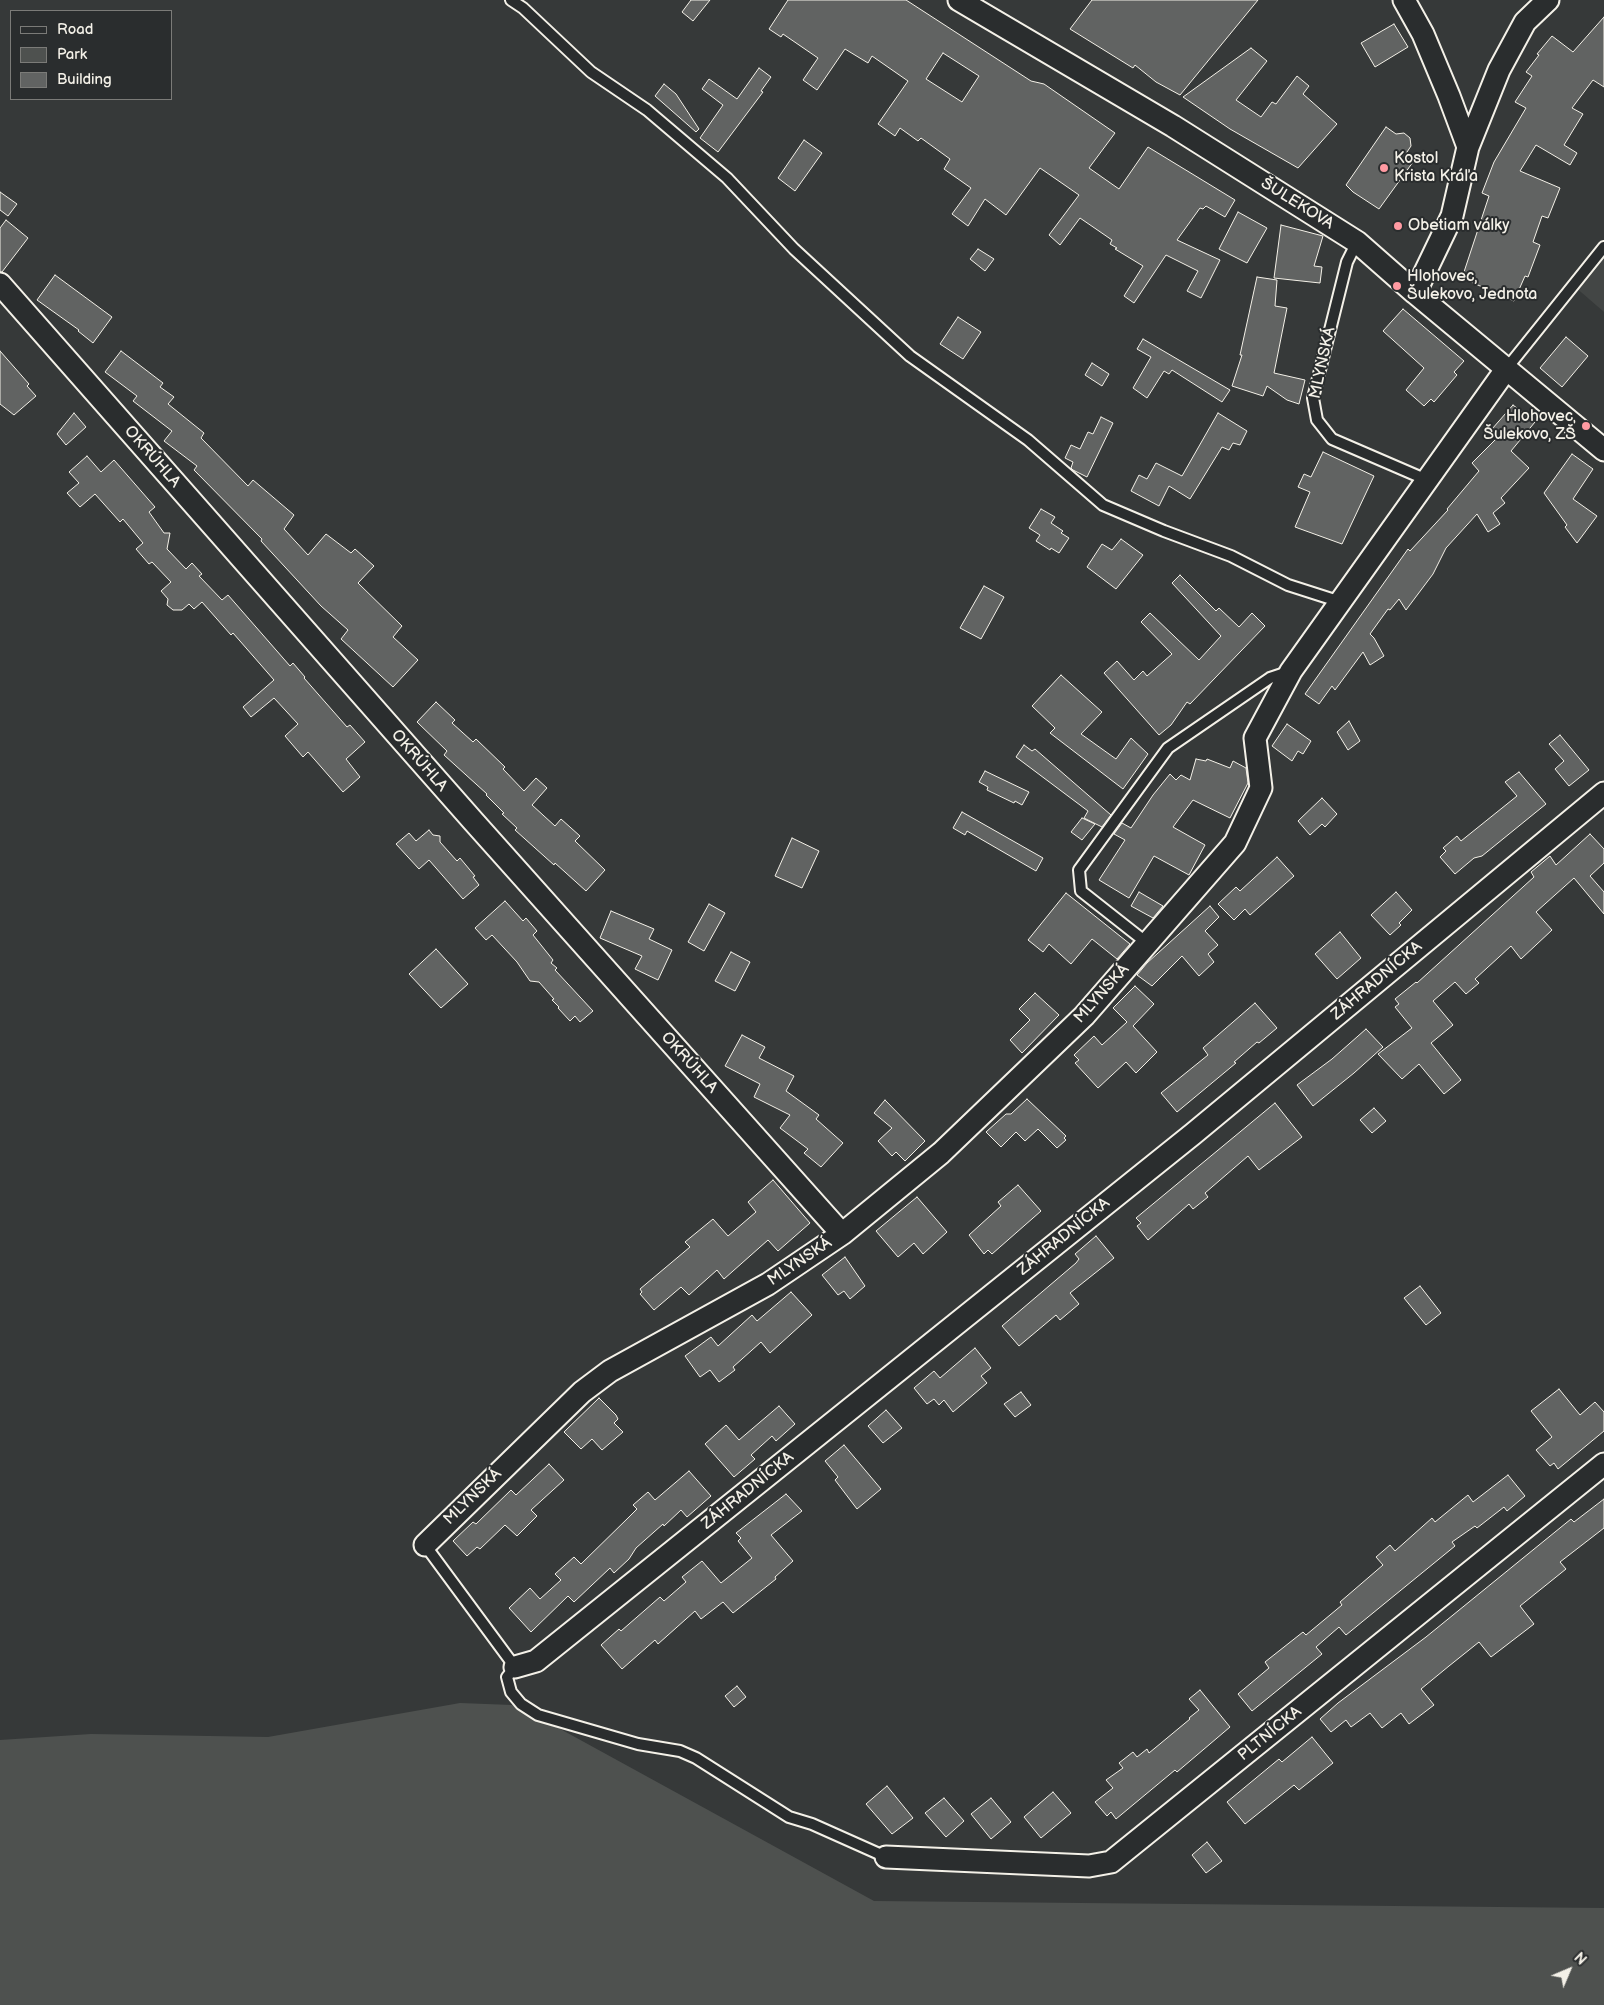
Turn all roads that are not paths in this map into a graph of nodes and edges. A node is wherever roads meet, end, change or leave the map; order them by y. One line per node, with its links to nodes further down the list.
1 (511, 0): 13 (lane)
2 (959, 0): 6 (street, ŠULEKOVA)
3 (1404, 0): 5 (street)
4 (1548, 0): 5 (street)
5 (1468, 147): 9 (street)
6 (1357, 242): 9 (street, ŠULEKOVA); 12 (lane, MLYNSKÁ)
7 (1604, 247): 10 (lane)
8 (0, 284): 17 (street, OKRÚHLA)
9 (1415, 293): 10 (street, ŠULEKOVA)
10 (1507, 368): 11 (street, ŠULEKOVA); 12 (street, MLYNSKÁ)
11 (1604, 450)
12 (1427, 480): 13 (street, MLYNSKÁ)
13 (1341, 602): 14 (street, MLYNSKÁ)
14 (1291, 671): 16 (street, MLYNSKÁ); 16 (lane)
15 (1604, 793): 20 (street, ZÁHRADNÍCKA)
16 (1147, 944): 17 (street, MLYNSKÁ)
17 (842, 1234): 19 (street, MLYNSKÁ)
18 (1604, 1464): 21 (street, PLTNÍCKA)
19 (424, 1545): 20 (lane)
20 (515, 1667): 21 (lane)
21 (886, 1857)

